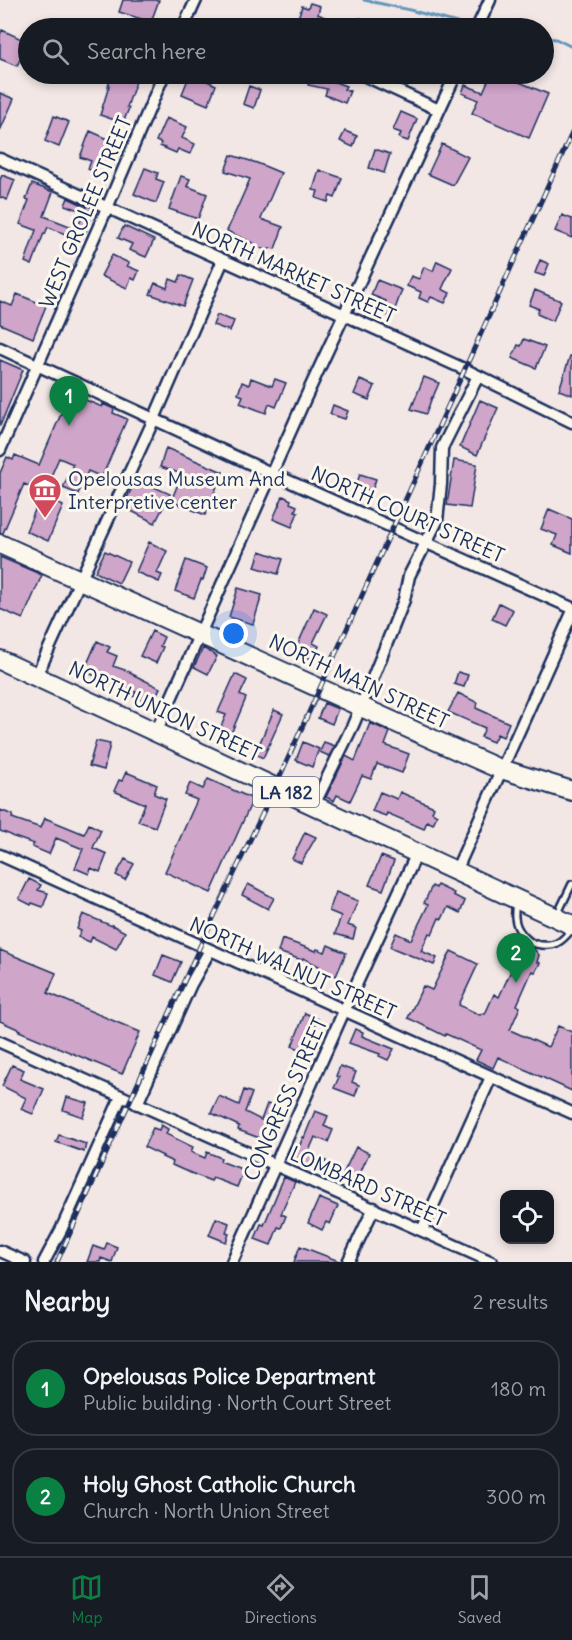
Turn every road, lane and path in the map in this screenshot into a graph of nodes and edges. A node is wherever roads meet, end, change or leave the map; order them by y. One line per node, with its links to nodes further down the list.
1 (196, 0): 3 (street)
2 (490, 0): 4 (street)
3 (188, 18)
4 (482, 18)
5 (160, 84): 10 (street, WEST GROLEE STREET)
6 (383, 84): 8 (street)
7 (451, 84): 8 (street)
8 (439, 110): 12 (street)
9 (0, 159): 10 (street, NORTH MARKET STREET)
10 (107, 208): 11 (street, NORTH MARKET STREET); 14 (street, WEST GROLEE STREET)
11 (223, 260): 12 (street, NORTH MARKET STREET); 16 (street)
12 (345, 315): 15 (street, NORTH MARKET STREET); 19 (street)
13 (0, 348): 14 (street, NORTH COURT STREET)
14 (37, 364): 16 (street, NORTH COURT STREET); 18 (street, WEST GROLEE STREET)
15 (478, 376): 17 (street, NORTH MARKET STREET); 20 (street)
16 (154, 419): 19 (street, NORTH COURT STREET); 22 (street)
17 (572, 422)
18 (0, 450)
19 (273, 474): 20 (street, NORTH COURT STREET); 25 (street)
20 (426, 542): 23 (street, NORTH COURT STREET); 28 (street)
21 (0, 544): 22 (main road, NORTH MAIN STREET)
22 (80, 580): 25 (main road, NORTH MAIN STREET); 27 (street)
23 (572, 608)
24 (572, 614): 30 (street)
25 (200, 633): 28 (main road, NORTH MAIN STREET); 29 (street)
26 (0, 660): 27 (main road, NORTH UNION STREET / LA 182)
27 (36, 677): 29 (main road, NORTH UNION STREET / LA 182)
28 (360, 706): 30 (main road, NORTH MAIN STREET); 32 (street)
29 (156, 732): 32 (main road, NORTH UNION STREET / LA 182)
30 (502, 769): 31 (main road, NORTH MAIN STREET); 35 (street)
31 (572, 791)
32 (314, 805): 33 (main road, NORTH UNION STREET / LA 182)
33 (417, 853): 35 (main road, NORTH UNION STREET / LA 182); 40 (street, CONGRESS STREET)
34 (0, 855): 39 (street, NORTH WALNUT STREET)
35 (456, 871): 37 (main road, NORTH UNION STREET / LA 182)
36 (572, 884): 38 (lane)
37 (517, 900): 38 (main road, NORTH UNION STREET / LA 182); 38 (lane)
38 (566, 924)
39 (210, 950): 40 (street, NORTH WALNUT STREET); 43 (street)
40 (344, 1011): 42 (street, NORTH WALNUT STREET); 45 (street, CONGRESS STREET)
41 (0, 1042): 43 (street, LOMBARD STREET)
42 (491, 1077): 44 (street, NORTH WALNUT STREET); 47 (street)
43 (130, 1100): 45 (street, LOMBARD STREET); 51 (street)
44 (572, 1113)
45 (276, 1164): 46 (street, LOMBARD STREET); 52 (street, CONGRESS STREET)
46 (374, 1208): 47 (street, LOMBARD STREET); 53 (street)
47 (422, 1230): 49 (street, LOMBARD STREET)
48 (0, 1251): 50 (street)
49 (471, 1258): 54 (street, LOMBARD STREET)
50 (25, 1262)
51 (44, 1262)
52 (232, 1262)
53 (348, 1262)
54 (492, 1262)

